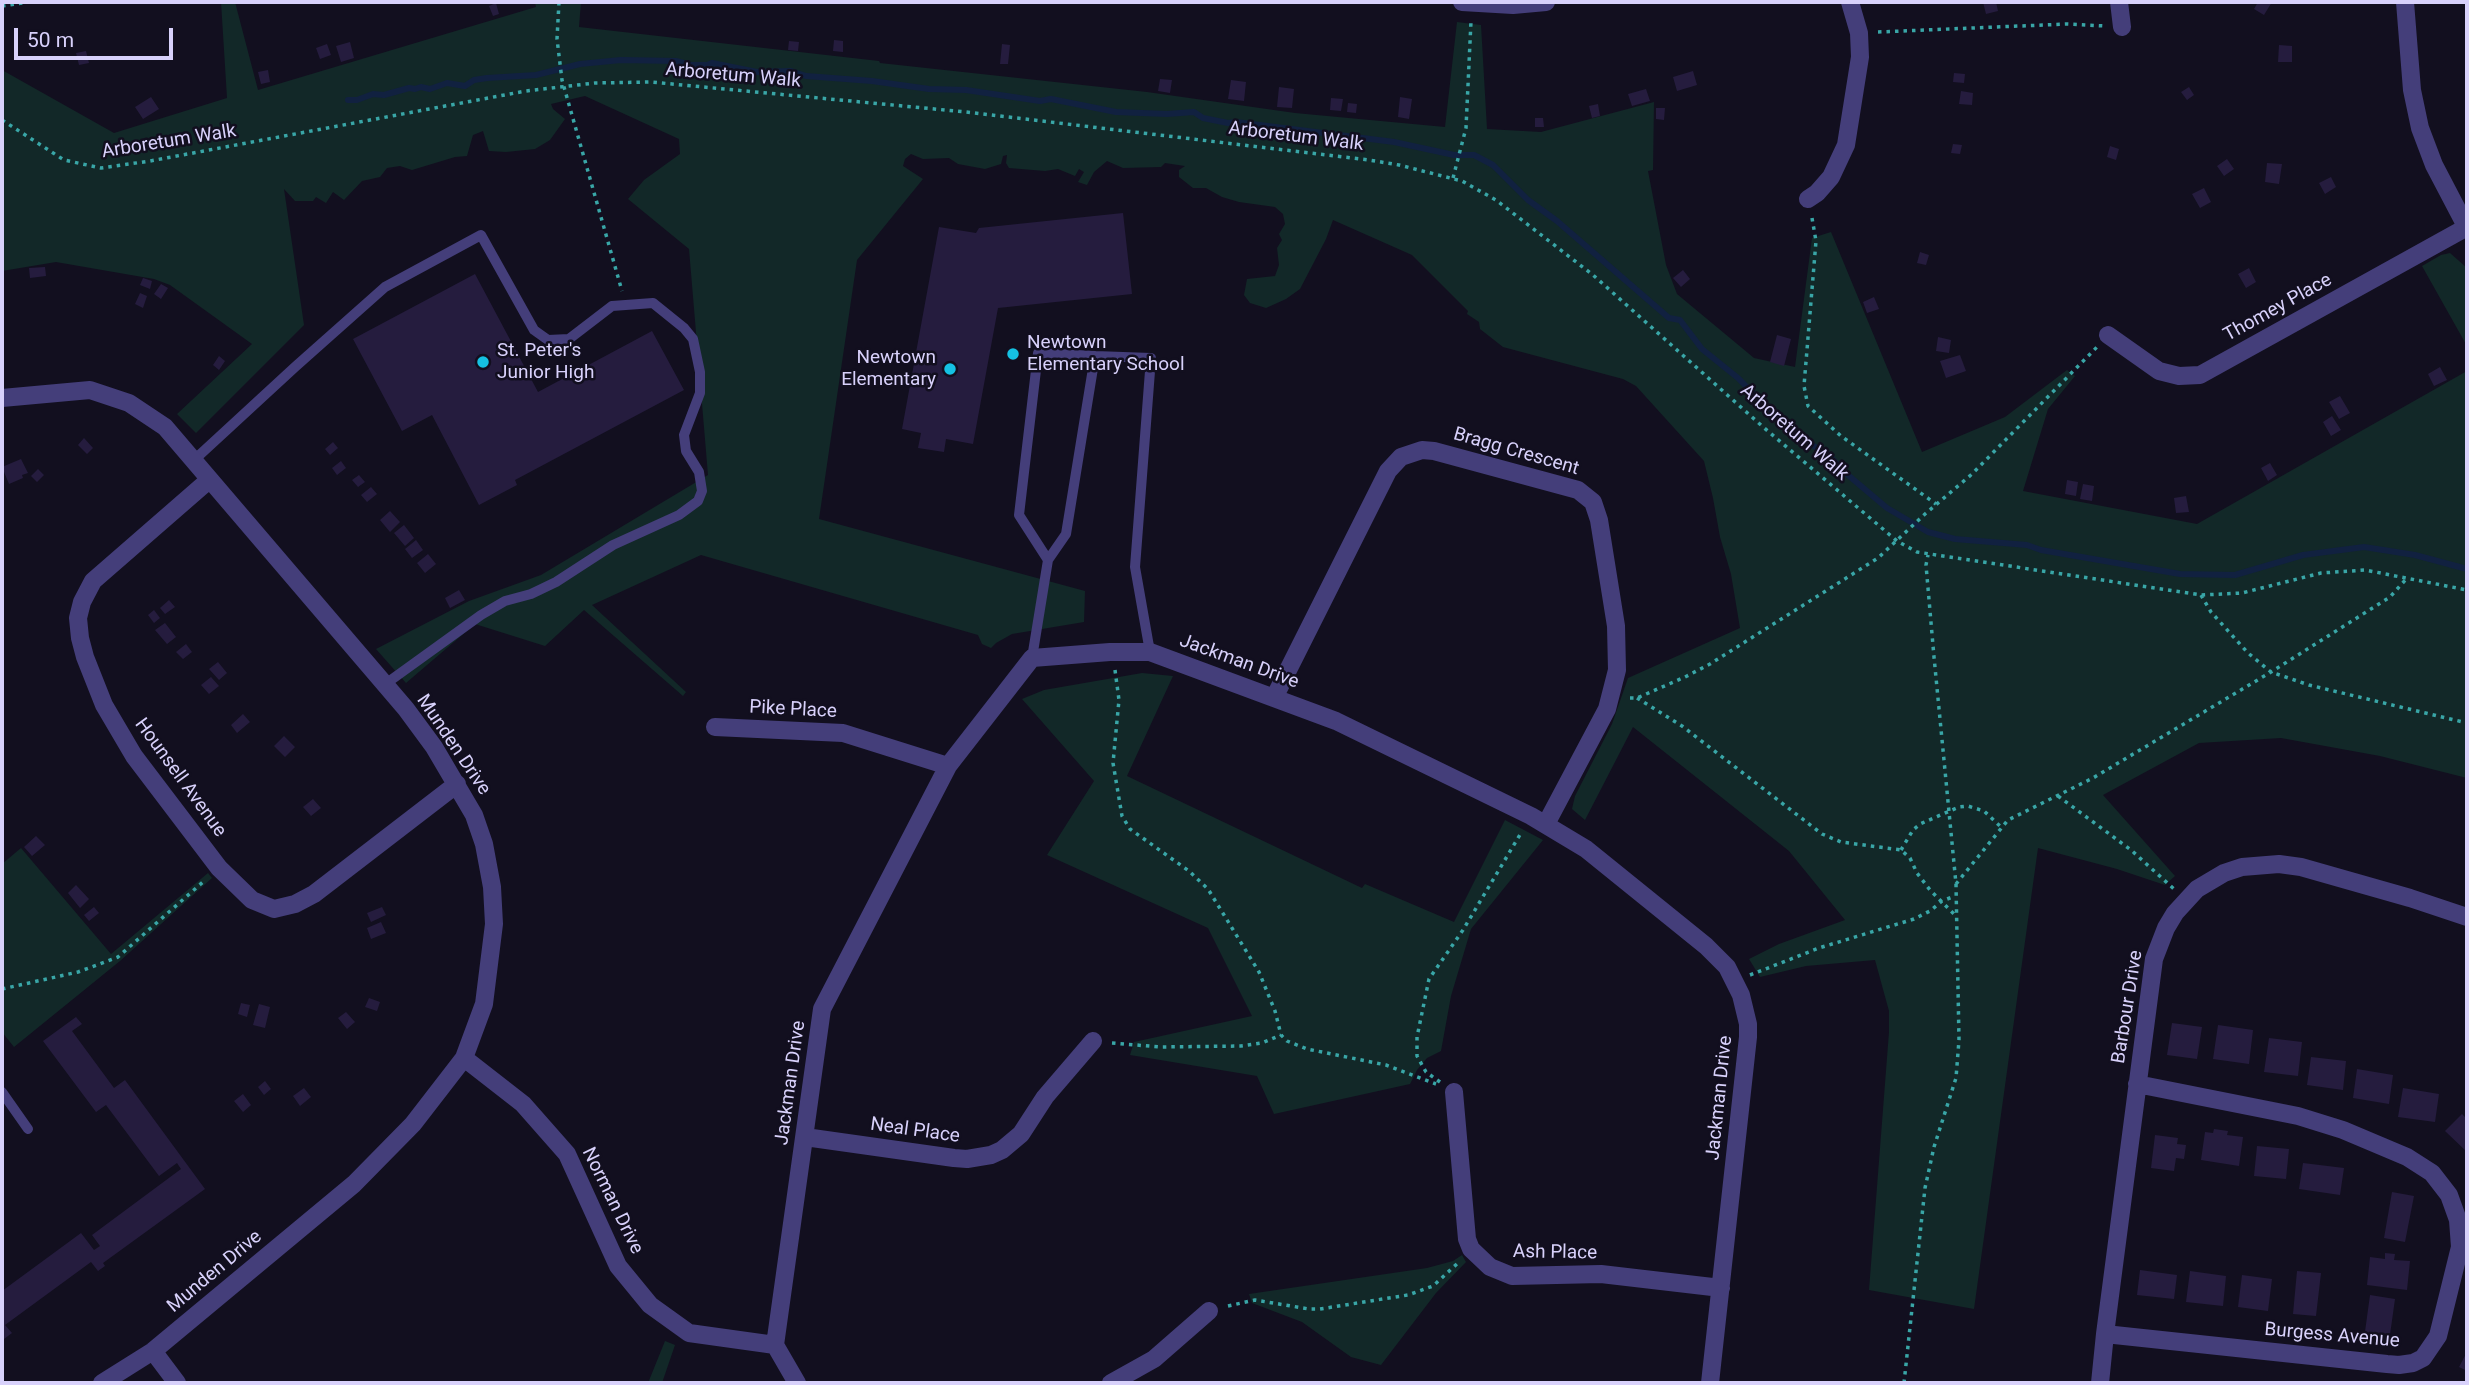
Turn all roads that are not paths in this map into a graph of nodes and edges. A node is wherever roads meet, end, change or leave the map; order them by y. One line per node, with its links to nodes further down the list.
1 (1462, 2): 6 (street)
2 (1546, 2): 6 (street)
3 (1850, 2): 8 (street)
4 (2119, 2): 7 (street)
5 (2405, 2): 9 (street)
6 (1497, 3)
7 (2122, 27)
8 (1808, 199)
9 (2467, 227): 10 (street, Thomey Place)
10 (2108, 335)
11 (1095, 356): 15 (lane); 15 (lane); 16 (lane)
12 (2, 398): 13 (street, Munden Drive)
13 (194, 461): 14 (street, Munden Drive); 18 (lane)
14 (209, 480): 18 (street, Munden Drive); 22 (street, Hounsell Avenue)
15 (1048, 560): 17 (lane)
16 (1150, 652): 17 (street, Jackman Drive); 19 (street, Jackman Drive)
17 (1032, 658): 21 (street, Jackman Drive)
18 (384, 685): 22 (street, Munden Drive)
19 (1274, 698): 23 (street, Jackman Drive); 23 (street, Bragg Crescent)
20 (715, 727): 21 (street, Pike Place)
21 (948, 766): 31 (street, Jackman Drive)
22 (457, 783): 26 (street, Munden Drive)
23 (1538, 820): 32 (street, Jackman Drive)
24 (2467, 917): 27 (street, Barbour Drive)
25 (1093, 1041): 31 (street, Neal Place)
26 (464, 1058): 35 (street, Norman Drive); 36 (street, Munden Drive)
27 (2137, 1084): 34 (street, Barbour Drive); 34 (street, Burgess Avenue)
28 (2, 1092): 30 (lane)
29 (1454, 1092): 32 (street, Ash Place)
30 (28, 1129)
31 (805, 1137): 35 (street, Jackman Drive)
32 (1721, 1288): 41 (street, Jackman Drive)
33 (1209, 1311): 40 (street)
34 (2105, 1334): 42 (street, Barbour Drive)
35 (775, 1345): 39 (street)
36 (153, 1351): 37 (street, Munden Drive); 38 (street)
37 (102, 1383)
38 (177, 1383)
39 (797, 1383)
40 (1111, 1383)
41 (1710, 1383)
42 (2100, 1383)

